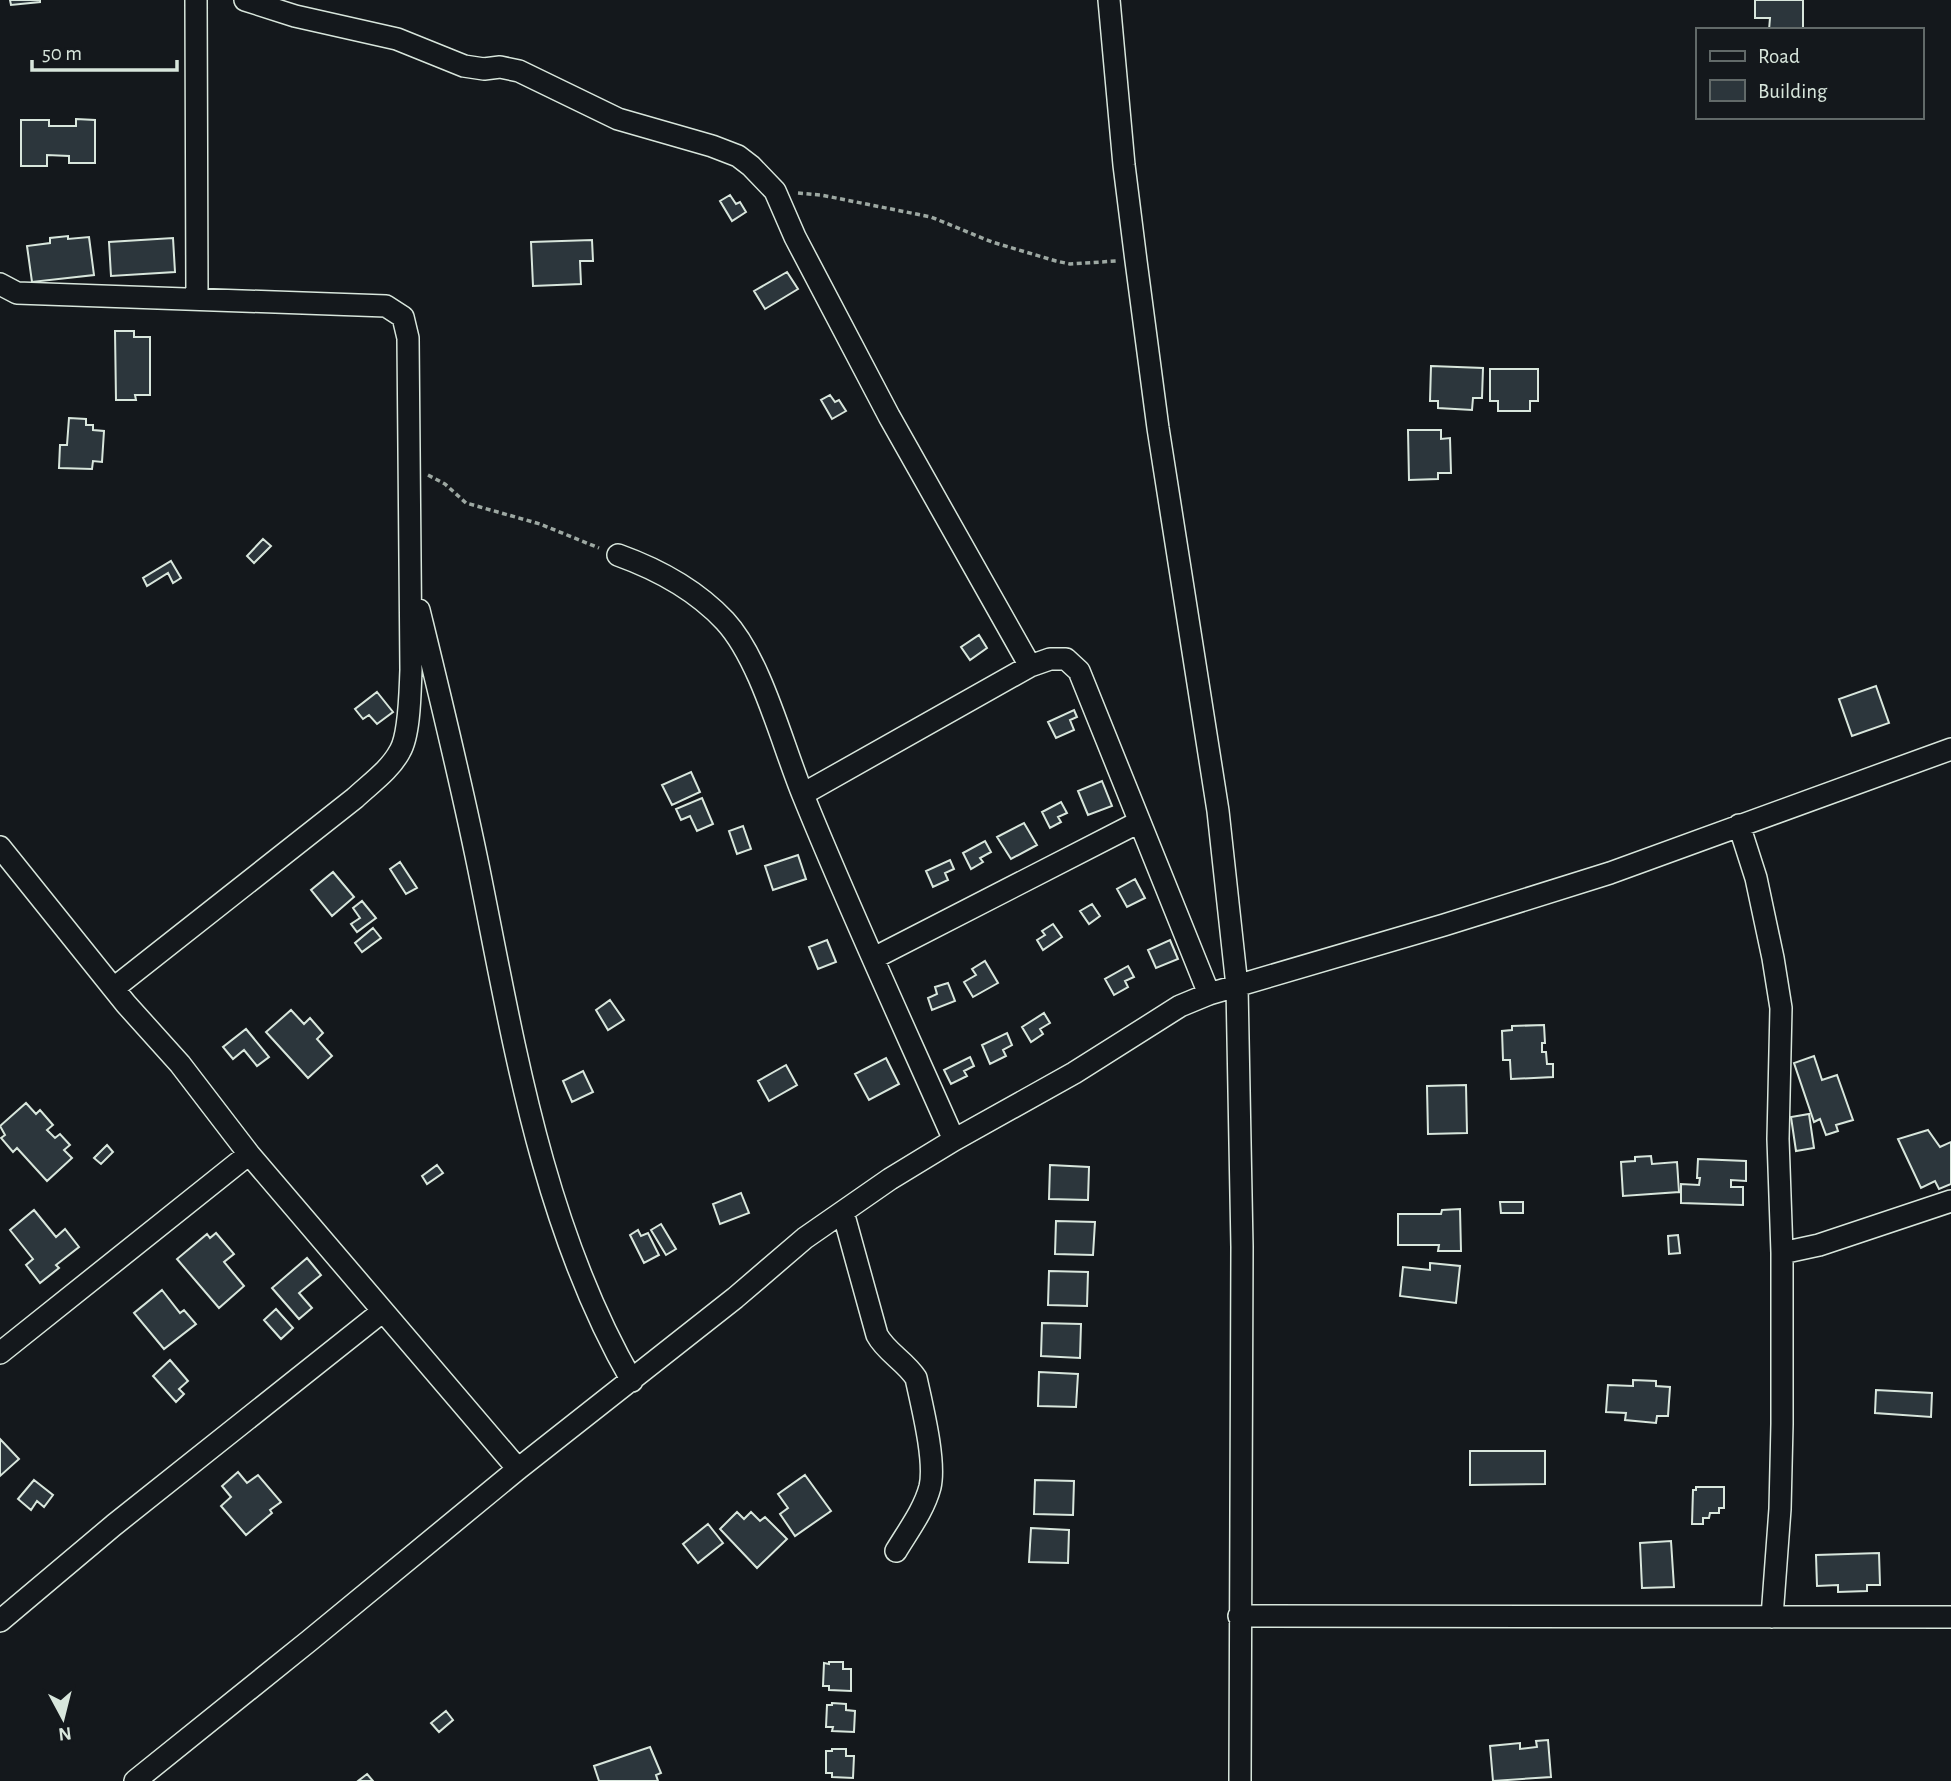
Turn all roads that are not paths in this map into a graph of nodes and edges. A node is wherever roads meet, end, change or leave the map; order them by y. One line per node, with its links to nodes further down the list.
1 (196, 0): 5 (street)
2 (1109, 0): 15 (street)
3 (258, 2): 8 (street)
4 (0, 284): 5 (street)
5 (197, 298): 7 (street)
6 (618, 555): 10 (street)
7 (411, 574): 16 (street); 25 (street)
8 (1030, 666): 10 (street); 11 (street)
9 (1951, 749): 12 (street)
10 (803, 794): 14 (street)
11 (1139, 822): 14 (street); 17 (street)
12 (1739, 825): 15 (street); 22 (street)
13 (0, 846): 16 (street)
14 (874, 958): 18 (street)
15 (1237, 986): 17 (street); 28 (street)
16 (114, 988): 19 (street)
17 (1209, 994): 18 (street)
18 (954, 1140): 21 (street)
19 (249, 1154): 23 (street); 24 (street)
20 (1951, 1201): 22 (street)
21 (843, 1212): 25 (street); 27 (street)
22 (1782, 1253): 29 (street)
23 (383, 1311): 26 (street); 31 (street)
24 (0, 1353)
25 (632, 1381): 26 (street)
26 (518, 1469): 32 (street)
27 (896, 1551)
28 (1240, 1616): 29 (street); 33 (street)
29 (1772, 1617): 30 (street)
30 (1951, 1618)
31 (0, 1621)
32 (135, 1781)
33 (1240, 1781)

